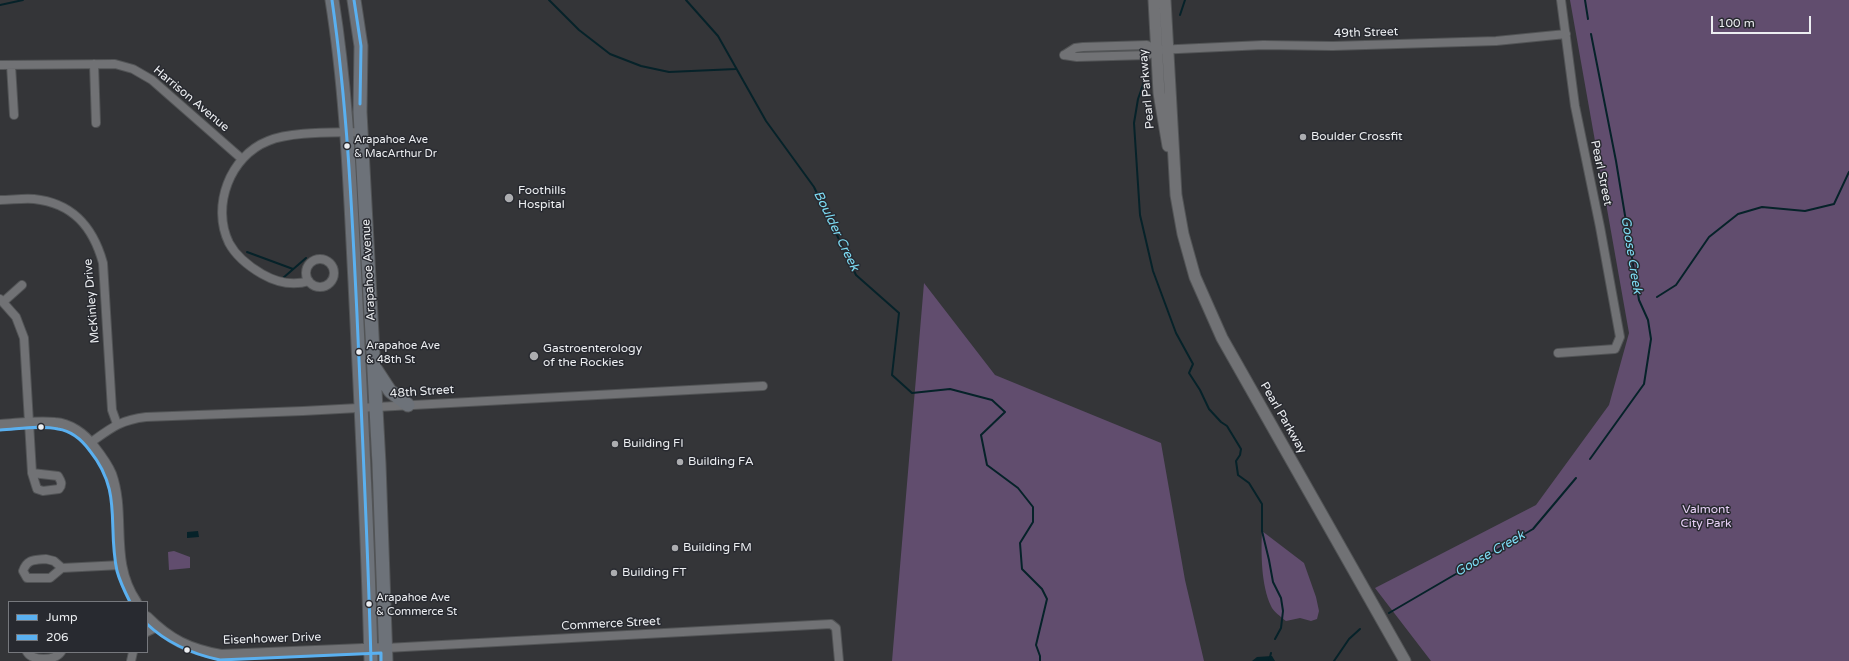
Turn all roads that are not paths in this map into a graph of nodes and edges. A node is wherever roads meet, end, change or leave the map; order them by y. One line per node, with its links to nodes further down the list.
1 (332, 0): 14 (main road, Arapahoe Avenue)
2 (354, 0): 13 (main road, Arapahoe Avenue)
3 (1154, 0): 7 (main road, Pearl Parkway)
4 (1165, 0): 7 (main road, Pearl Parkway)
5 (1561, 0): 6 (street, Pearl Street)
6 (1566, 34): 7 (street, 49th Street); 20 (street, Pearl Street)
7 (1162, 50): 7 (street); 42 (main road, Pearl Parkway)
8 (94, 64): 10 (street, Harrison Avenue); 12 (street); 15 (street, Harrison Avenue)
9 (0, 65): 10 (street, Harrison Avenue)
10 (11, 65): 11 (street)
11 (14, 115)
12 (96, 124)
13 (362, 132): 14 (street); 21 (main road, Arapahoe Avenue)
14 (346, 133): 15 (street); 24 (main road, Arapahoe Avenue)
15 (242, 159): 17 (street)
16 (0, 200): 27 (street, McKinley Drive)
17 (309, 280)
18 (22, 285): 19 (street)
19 (2, 300): 26 (street)
20 (1558, 353)
21 (374, 366): 23 (main road); 25 (main road, Arapahoe Avenue)
22 (763, 386): 23 (street, 48th Street)
23 (408, 405): 25 (street, 48th Street)
24 (361, 407): 25 (street, 48th Street); 27 (street, 48th Street); 40 (main road, Arapahoe Avenue)
25 (377, 407): 39 (main road, Arapahoe Avenue)
26 (29, 424): 28 (street); 29 (street); 30 (street)
27 (117, 424): 29 (street, 48th Street)
28 (0, 425)
29 (90, 443): 31 (street)
30 (32, 473)
31 (121, 565): 32 (street); 33 (street)
32 (62, 568)
33 (135, 601)
34 (148, 618): 35 (street, Eisenhower Drive)
35 (156, 626): 36 (street); 40 (street, Eisenhower Drive)
36 (148, 631)
37 (28, 653): 38 (street)
38 (60, 653)
39 (386, 654): 40 (street, Eisenhower Drive); 41 (street, Commerce Street)
40 (371, 655)
41 (839, 661)
42 (1405, 661)

